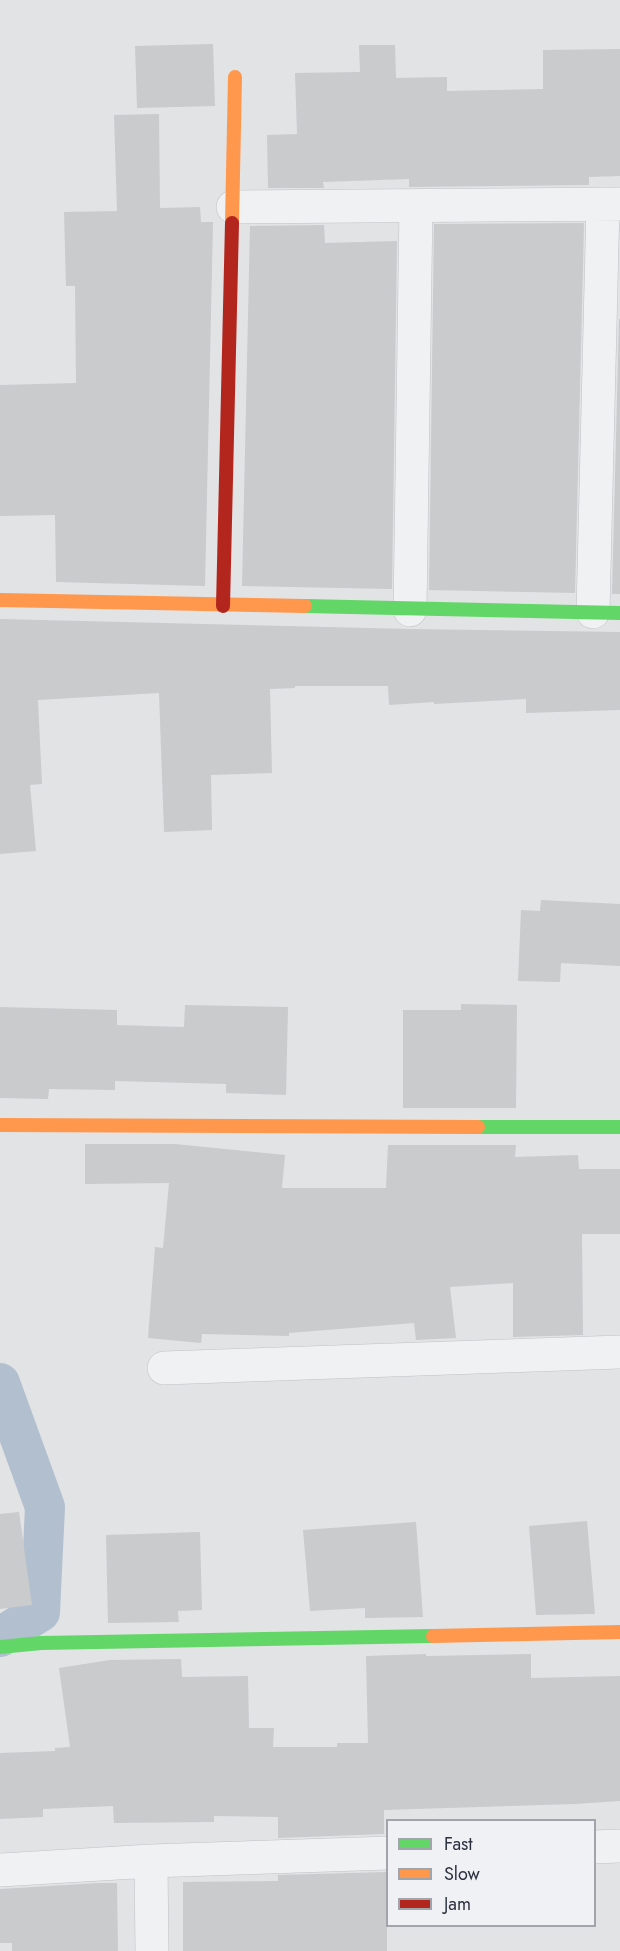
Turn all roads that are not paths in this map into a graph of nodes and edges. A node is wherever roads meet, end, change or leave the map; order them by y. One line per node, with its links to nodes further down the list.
1 (235, 77): 4 (street)
2 (612, 204): 3 (street); 8 (street)
3 (416, 206): 4 (street); 7 (street)
4 (233, 207): 6 (street)
5 (0, 600): 6 (street)
6 (223, 606): 7 (street)
7 (410, 610): 8 (street)
8 (606, 613)
9 (0, 1125): 10 (street)
10 (620, 1127)
11 (620, 1352): 12 (street)
12 (164, 1368)
13 (620, 1632): 14 (street)
14 (0, 1647)
15 (596, 1846): 16 (street)
16 (620, 1846)
17 (386, 1853): 18 (street)
18 (151, 1861): 19 (street); 20 (street)
19 (0, 1870)
20 (152, 1951)

